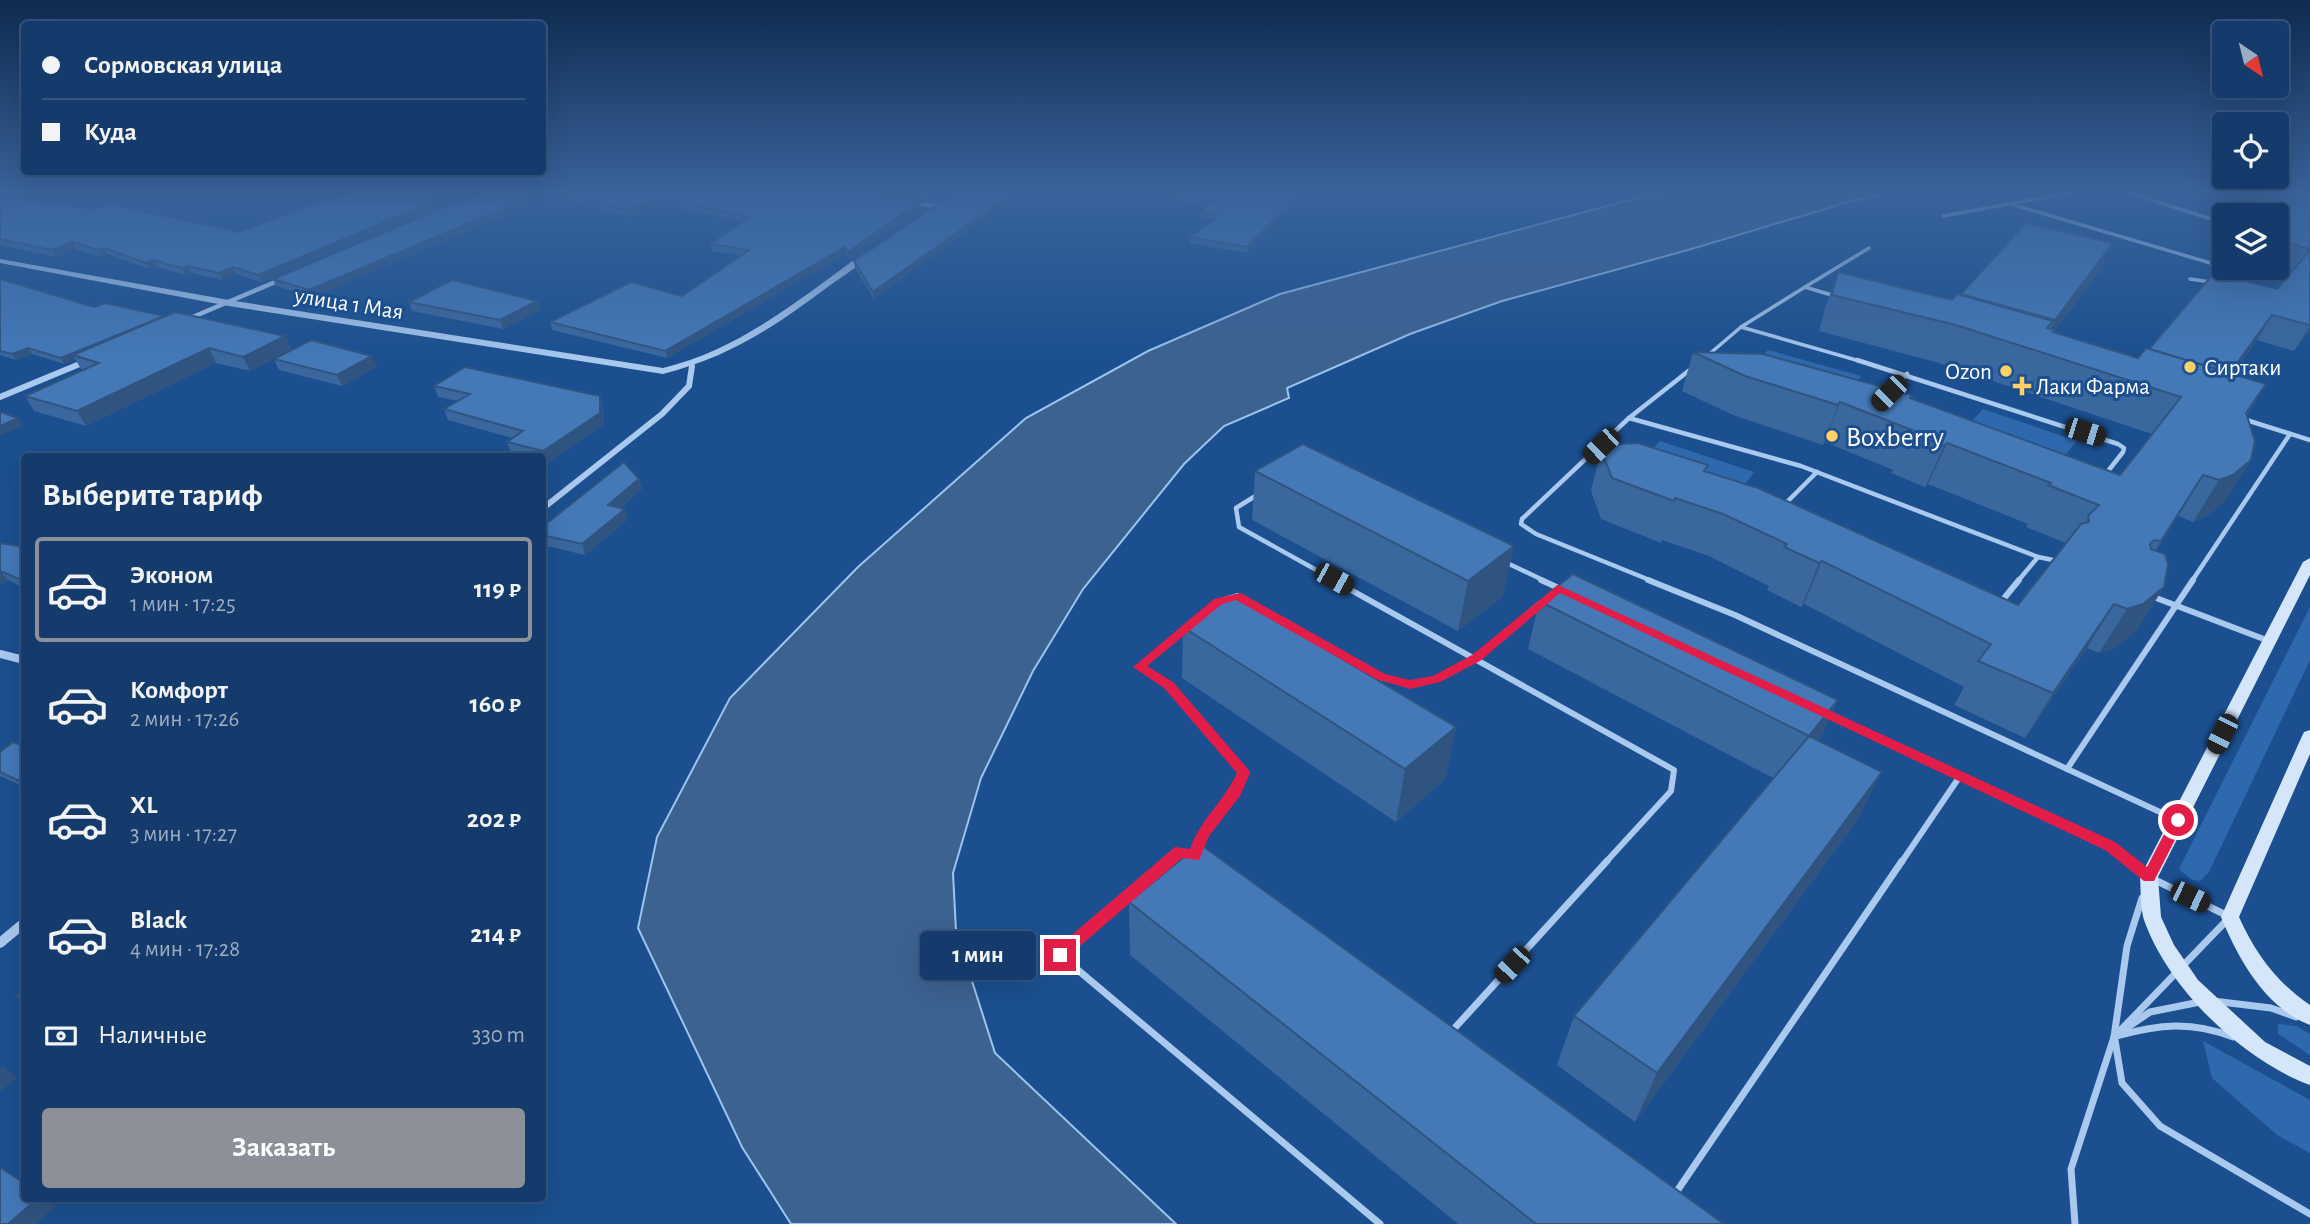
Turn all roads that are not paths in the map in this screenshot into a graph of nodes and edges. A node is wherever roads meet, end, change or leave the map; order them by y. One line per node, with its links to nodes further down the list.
1 (2158, 247): 5 (lane)
2 (1869, 248): 9 (lane)
3 (875, 249): 15 (street, улица 1 Мая)
4 (0, 261): 11 (street, улица 1 Мая)
5 (2212, 263)
6 (291, 276): 11 (street)
7 (2190, 279): 8 (lane)
8 (2234, 280)
9 (1805, 287): 10 (lane); 13 (lane)
10 (1843, 298)
11 (229, 303): 12 (street); 15 (street, улица 1 Мая)
12 (178, 324)
13 (1741, 327): 16 (lane); 20 (lane)
14 (89, 360): 17 (street)
15 (692, 366): 28 (street)
16 (1908, 374): 18 (lane); 26 (lane)
17 (0, 397)
18 (1879, 402)
19 (2229, 415): 21 (lane)
20 (1629, 418): 23 (lane); 25 (lane)
21 (2290, 434): 22 (lane); 37 (lane)
22 (2310, 440)
23 (1587, 459): 24 (lane); 45 (lane)
24 (1599, 463)
25 (1817, 472): 29 (lane); 30 (lane)
26 (2099, 482)
27 (1267, 489): 41 (lane)
28 (546, 506)
29 (1779, 510)
30 (2038, 557): 32 (lane); 38 (lane)
31 (1498, 558): 34 (lane)
32 (2061, 562)
33 (2310, 562): 39 (main road)
34 (1558, 588): 36 (lane); 41 (lane)
35 (2140, 592): 37 (lane)
36 (1571, 594)
37 (2176, 606): 39 (lane); 45 (lane)
38 (1995, 608)
39 (2269, 641): 47 (main road)
40 (0, 654): 42 (street)
41 (1476, 658): 48 (lane); 59 (lane)
42 (21, 659)
43 (1822, 711): 46 (lane)
44 (2310, 736): 51 (main road)
45 (2067, 769): 47 (lane)
46 (1960, 776): 50 (lane); 62 (lane)
47 (2178, 820): 50 (main road)
48 (1194, 856): 49 (lane); 64 (lane)
49 (1205, 860)
50 (2149, 877): 51 (lane); 54 (main road); 58 (lane)
51 (2230, 917): 54 (lane); 56 (main road)
52 (21, 926): 53 (street)
53 (0, 943)
54 (2179, 969): 55 (main road); 58 (lane)
55 (2204, 1001): 57 (lane); 58 (lane); 60 (main road)
56 (2310, 1016)
57 (2310, 1022)
58 (2114, 1037): 60 (lane); 63 (lane); 65 (lane)
59 (1441, 1043)
60 (2258, 1048): 61 (main road)
61 (2310, 1076)
62 (1671, 1200)
63 (2310, 1214)
64 (1380, 1224)
65 (2075, 1224)

